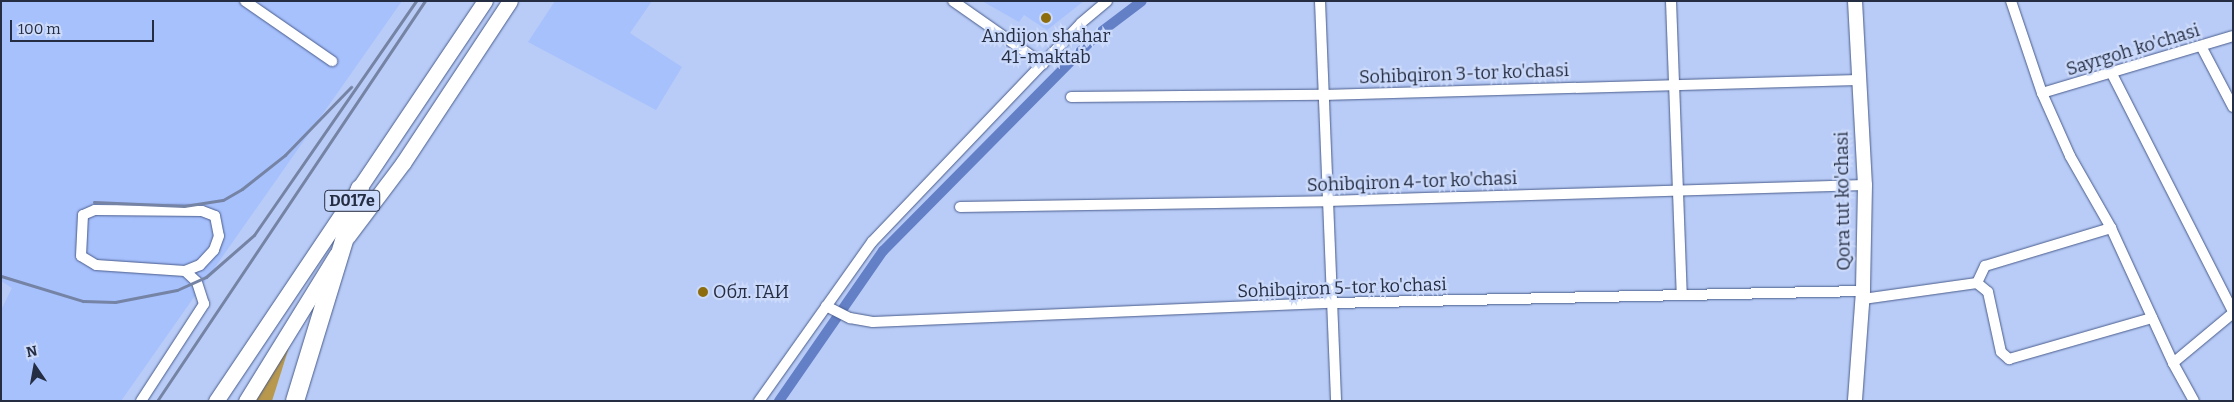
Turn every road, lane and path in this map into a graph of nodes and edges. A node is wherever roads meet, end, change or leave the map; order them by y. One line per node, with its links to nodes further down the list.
1 (246, 1): 12 (street)
2 (485, 1): 22 (main road, D017e)
3 (510, 1): 27 (main road, D017e)
4 (954, 1): 13 (street)
5 (1107, 1): 13 (street)
6 (1320, 1): 18 (street)
7 (1671, 1): 16 (street)
8 (1855, 1): 15 (street, Qora tut ko'chasi)
9 (2011, 1): 17 (street)
10 (2233, 36): 11 (street, Sayrgoh ko'chasi)
11 (2201, 46): 14 (street, Sayrgoh ko'chasi); 20 (street)
12 (332, 60)
13 (1043, 64): 33 (street)
14 (2112, 74): 17 (street, Sayrgoh ko'chasi); 34 (street)
15 (1858, 80): 16 (street, Sohibqiron 3-tor ko'chasi); 21 (street, Qora tut ko'chasi)
16 (1674, 84): 18 (street, Sohibqiron 3-tor ko'chasi); 23 (street)
17 (2042, 94): 26 (street)
18 (1323, 95): 19 (street, Sohibqiron 3-tor ko'chasi); 24 (street)
19 (1071, 97)
20 (2233, 107)
21 (1865, 185): 23 (street, Sohibqiron 4-tor ko'chasi); 31 (street, Qora tut ko'chasi)
22 (360, 189): 27 (highway); 38 (main road, D017e)
23 (1678, 190): 24 (street, Sohibqiron 4-tor ko'chasi); 30 (street)
24 (1327, 202): 25 (street, Sohibqiron 4-tor ko'chasi); 32 (street)
25 (960, 207)
26 (2111, 228): 29 (street); 35 (street)
27 (347, 237): 39 (main road, D017e); 40 (highway)
28 (186, 271): 28 (street); 37 (street)
29 (1977, 283): 31 (street, Sohibqiron 5-tor ko'chasi); 35 (street)
30 (1682, 295): 31 (street, Sohibqiron 5-tor ko'chasi); 32 (street, Sohibqiron 5-tor ko'chasi)
31 (1863, 295): 43 (street, Qora tut ko'chasi)
32 (1333, 303): 33 (street, Sohibqiron 5-tor ko'chasi); 42 (street)
33 (828, 308): 41 (street)
34 (2233, 312): 36 (street)
35 (2152, 318): 36 (street)
36 (2173, 364): 44 (street)
37 (141, 401)
38 (216, 401)
39 (246, 401)
40 (295, 401)
41 (759, 401)
42 (1336, 401)
43 (1855, 401)
44 (2194, 401)

